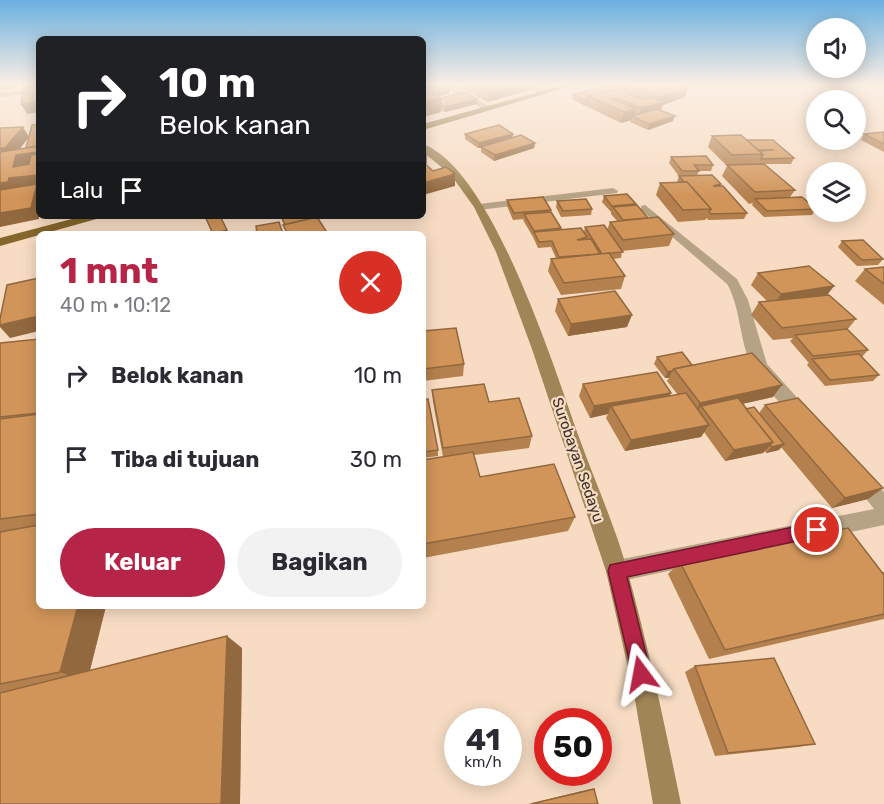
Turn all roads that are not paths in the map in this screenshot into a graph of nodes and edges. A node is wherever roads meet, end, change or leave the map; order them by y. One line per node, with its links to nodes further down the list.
1 (443, 122): 2 (highway)
2 (426, 126)
3 (426, 149): 5 (main road, Surobayan Sedayu)
4 (613, 191): 5 (street)
5 (479, 207): 13 (main road, Surobayan Sedayu)
6 (645, 208): 9 (street)
7 (67, 220): 8 (highway)
8 (0, 242)
9 (815, 429)
10 (846, 463): 11 (street)
11 (884, 506)
12 (884, 516): 13 (street)
13 (617, 571): 14 (main road, Surobayan Sedayu)
14 (667, 804)

